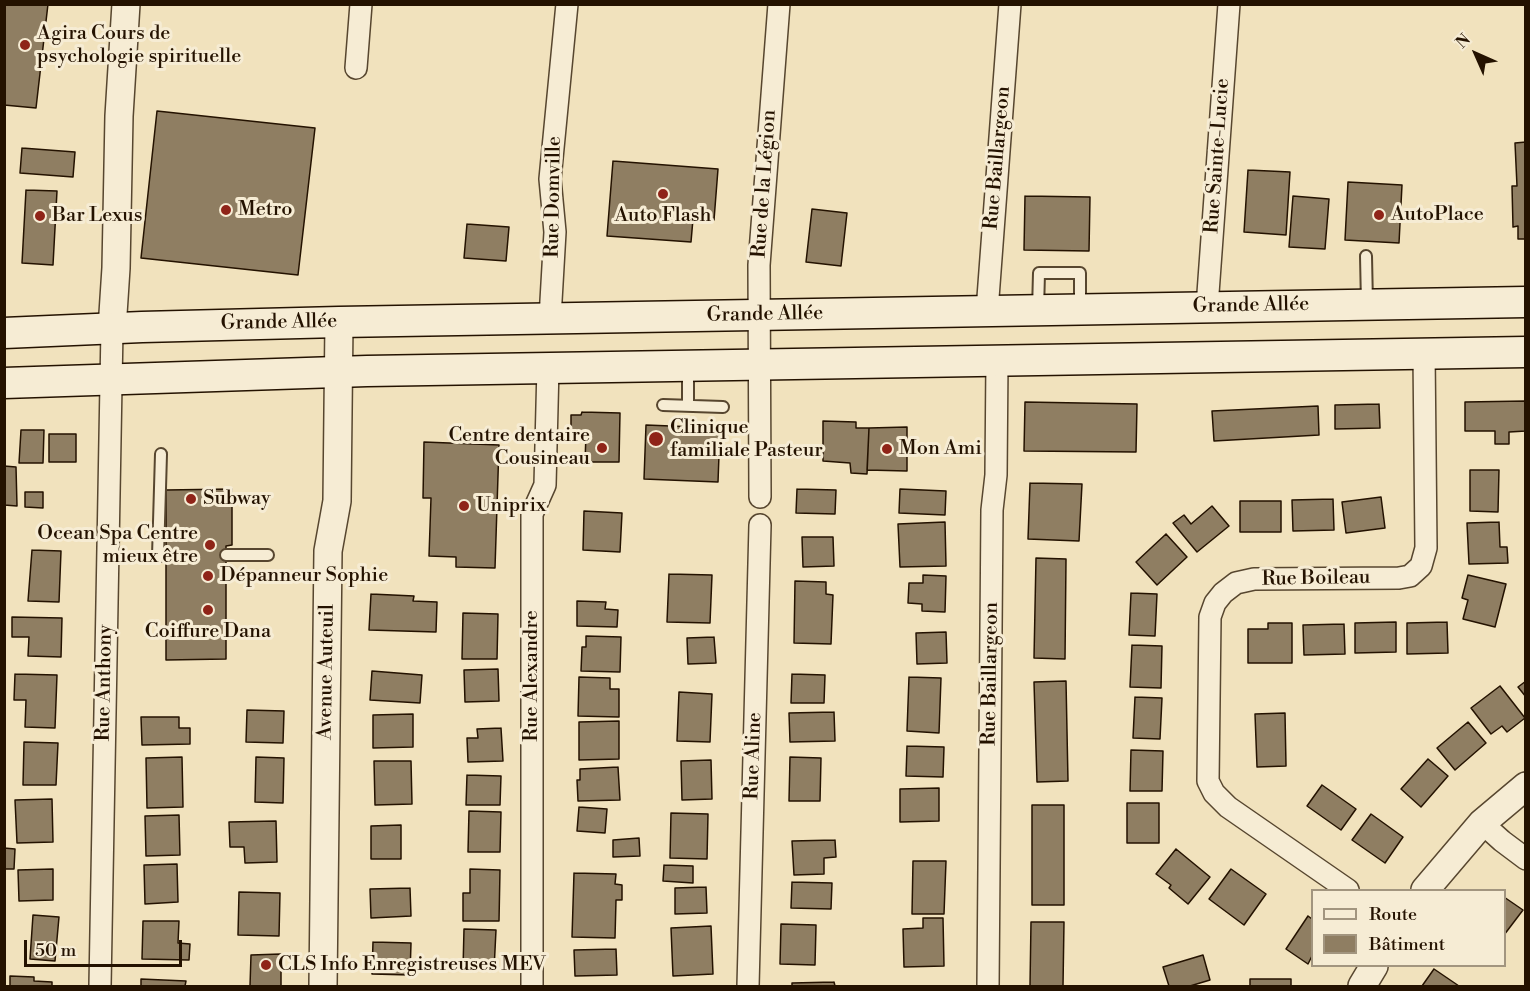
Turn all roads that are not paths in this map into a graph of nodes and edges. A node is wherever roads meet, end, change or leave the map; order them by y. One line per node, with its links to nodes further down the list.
1 (126, 4): 16 (street)
2 (361, 4): 7 (street)
3 (567, 4): 14 (street, Rue Domville)
4 (779, 4): 13 (street, Rue de la Légion)
5 (1010, 4): 12 (street, Rue Baillargeon)
6 (1229, 4): 11 (street, Rue Sainte-Lucie)
7 (356, 68)
8 (1366, 256): 10 (lane)
9 (1526, 302): 10 (main road, Grande Allée)
10 (1367, 304): 11 (main road, Grande Allée)
11 (1208, 307): 12 (main road, Grande Allée)
12 (987, 311): 13 (main road, Grande Allée)
13 (759, 315): 14 (main road, Grande Allée); 21 (street, Rue de la Légion)
14 (550, 318): 15 (main road, Grande Allée)
15 (339, 322): 16 (main road, Grande Allée); 24 (street, Avenue Auteuil)
16 (112, 328): 17 (main road, Grande Allée); 25 (street, Rue Anthony)
17 (4, 333)
18 (1526, 352): 19 (main road)
19 (1424, 353): 20 (main road); 39 (street, Rue Boileau)
20 (997, 361): 21 (main road); 46 (street, Rue Baillargeon)
21 (760, 364): 22 (main road); 31 (street)
22 (688, 365): 23 (main road); 28 (lane)
23 (548, 368): 24 (main road); 44 (street, Rue Alexandre)
24 (339, 372): 25 (main road); 43 (street, Avenue Auteuil)
25 (111, 379): 26 (main road); 42 (street, Rue Anthony)
26 (4, 382)
27 (663, 405): 28 (lane)
28 (688, 406): 29 (lane)
29 (723, 407)
30 (161, 454): 35 (lane)
31 (760, 496)
32 (760, 525): 45 (street, Rue Aline)
33 (226, 555): 34 (lane)
34 (268, 555)
35 (166, 556)
36 (1526, 786): 37 (street)
37 (1482, 824): 38 (street); 40 (street)
38 (1526, 859)
39 (1345, 889)
40 (1427, 889)
41 (1373, 967): 47 (street)
42 (100, 987)
43 (323, 987)
44 (531, 987)
45 (748, 987)
46 (987, 987)
47 (1362, 987)

